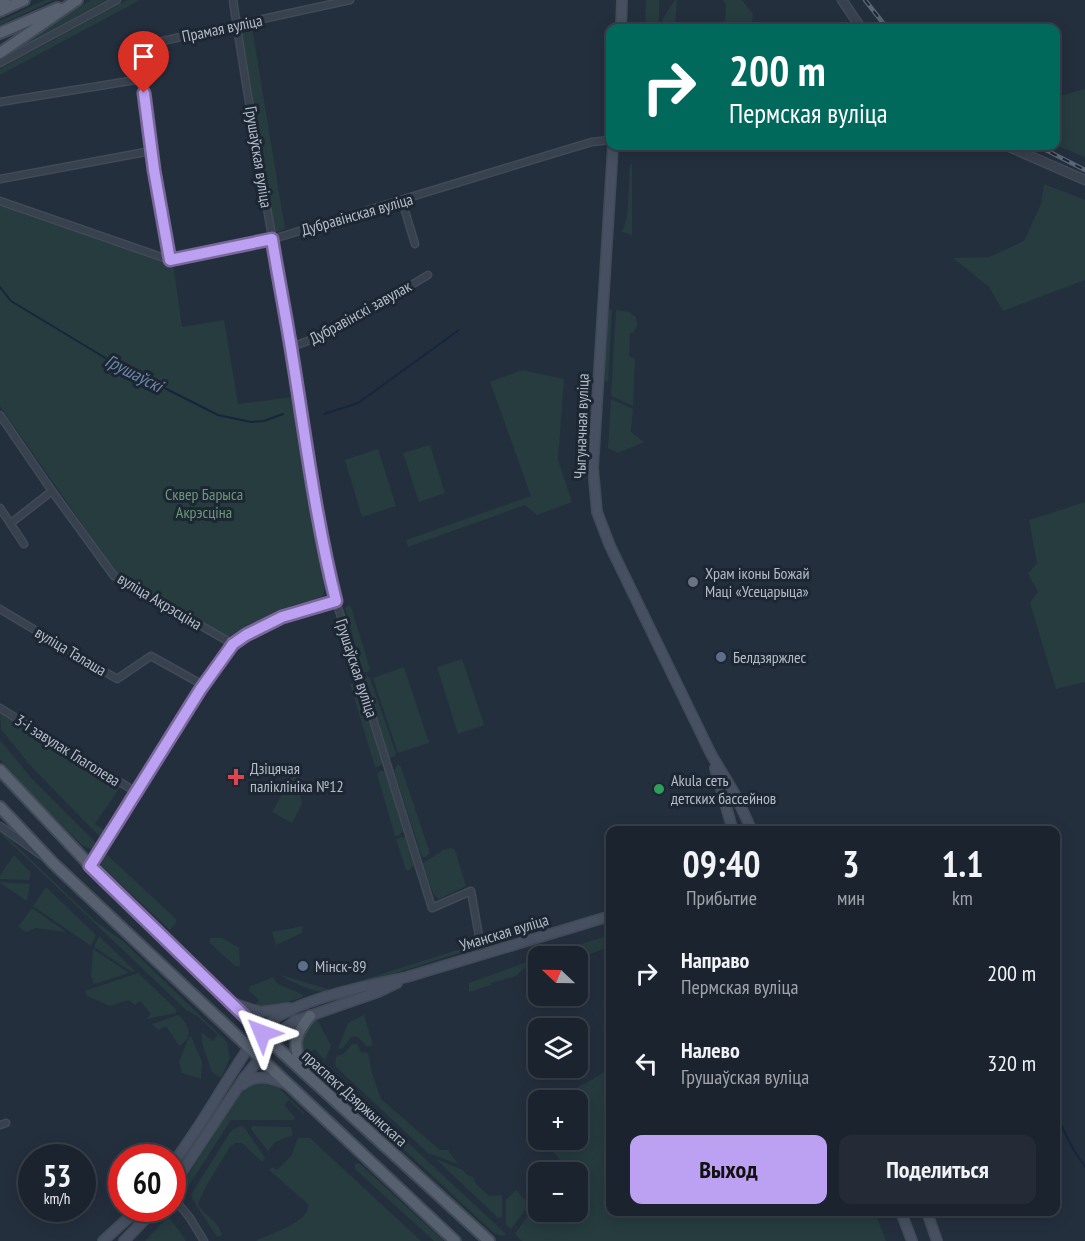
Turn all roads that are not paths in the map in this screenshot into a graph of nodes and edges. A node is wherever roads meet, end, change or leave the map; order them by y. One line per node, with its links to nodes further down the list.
1 (4, 0): 9 (main road)
2 (24, 0): 10 (main road)
3 (77, 0): 14 (main road); 15 (main road)
4 (117, 0): 16 (street)
5 (233, 0): 13 (street, Грушаўская вуліца)
6 (350, 0): 13 (street, Прамая вуліца)
7 (622, 0): 11 (main road)
8 (842, 0): 12 (street)
9 (0, 1)
10 (0, 11)
11 (621, 24)
12 (858, 24)
13 (237, 25): 17 (street, Прамая вуліца); 27 (street, Грушаўская вуліца)
14 (0, 33)
15 (0, 53)
16 (0, 63)
17 (142, 79): 18 (street); 22 (street)
18 (0, 102)
19 (606, 140): 26 (street, Дубравінская вуліца)
20 (613, 150): 43 (main road, Чыгуначная вуліца)
21 (1015, 150): 24 (street)
22 (151, 151): 23 (street); 29 (street)
23 (0, 179)
24 (1085, 180)
25 (0, 201): 29 (street)
26 (402, 201): 27 (street, Дубравінская вуліца); 28 (street)
27 (272, 239): 29 (street, Дубравінская вуліца); 31 (street, Грушаўская вуліца)
28 (415, 244)
29 (170, 260)
30 (428, 275): 31 (street, Дубравінскі завулак)
31 (291, 347): 38 (street, Грушаўская вуліца)
32 (0, 415): 33 (street, вуліца Акрэсціна)
33 (3, 423): 34 (street, вуліца Акрэсціна)
34 (52, 491): 36 (street); 40 (street, вуліца Акрэсціна)
35 (0, 508): 36 (street)
36 (11, 523): 37 (street)
37 (24, 544)
38 (336, 601): 40 (street); 53 (street, Грушаўская вуліца)
39 (0, 609): 41 (street, вуліца Талаша)
40 (233, 644): 41 (street)
41 (203, 685): 45 (street)
42 (0, 708): 45 (street, 3-і завулак Глаголева)
43 (711, 754): 48 (main road, Чыгуначная вуліца); 49 (main road, Чыгуначная вуліца)
44 (0, 770): 51 (main road, праспект Дзяржынскага)
45 (136, 792): 51 (street)
46 (0, 807): 50 (main road)
47 (0, 826): 50 (street)
48 (732, 826)
49 (750, 826)
50 (54, 864): 60 (main road)
51 (90, 866): 55 (main road, праспект Дзяржынскага)
52 (606, 916): 53 (main road, Уманская вуліца)
53 (482, 953): 54 (main road, Уманская вуліца)
54 (407, 977): 56 (main road, Уманская вуліца); 57 (main road, Уманская вуліца)
55 (231, 1003): 56 (main road); 58 (main road, праспект Дзяржынскага)
56 (303, 1005): 58 (main road, Уманская вуліца)
57 (310, 1016): 59 (main road, Уманская вуліца); 62 (main road)
58 (262, 1033): 59 (main road, праспект Дзяржынскага); 60 (main road, Уманская вуліца)
59 (272, 1043): 61 (main road, Уманская вуліца); 62 (main road, праспект Дзяржынскага)
60 (250, 1048): 61 (main road); 65 (main road, Уманская вуліца)
61 (260, 1057): 63 (main road); 64 (main road, Уманская вуліца)
62 (304, 1072): 77 (main road, праспект Дзяржынскага)
63 (288, 1084): 64 (main road); 76 (main road)
64 (232, 1095): 66 (main road, Уманская вуліца)
65 (186, 1144)
66 (186, 1166)
67 (186, 1216): 75 (street)
68 (903, 1216): 78 (main road)
69 (928, 1216): 79 (main road)
70 (124, 1222): 72 (main road)
71 (142, 1222): 74 (main road)
72 (114, 1232): 73 (main road); 74 (main road)
73 (103, 1241)
74 (124, 1241)
75 (204, 1241)
76 (455, 1241)
77 (489, 1241)
78 (912, 1241)
79 (937, 1241)

